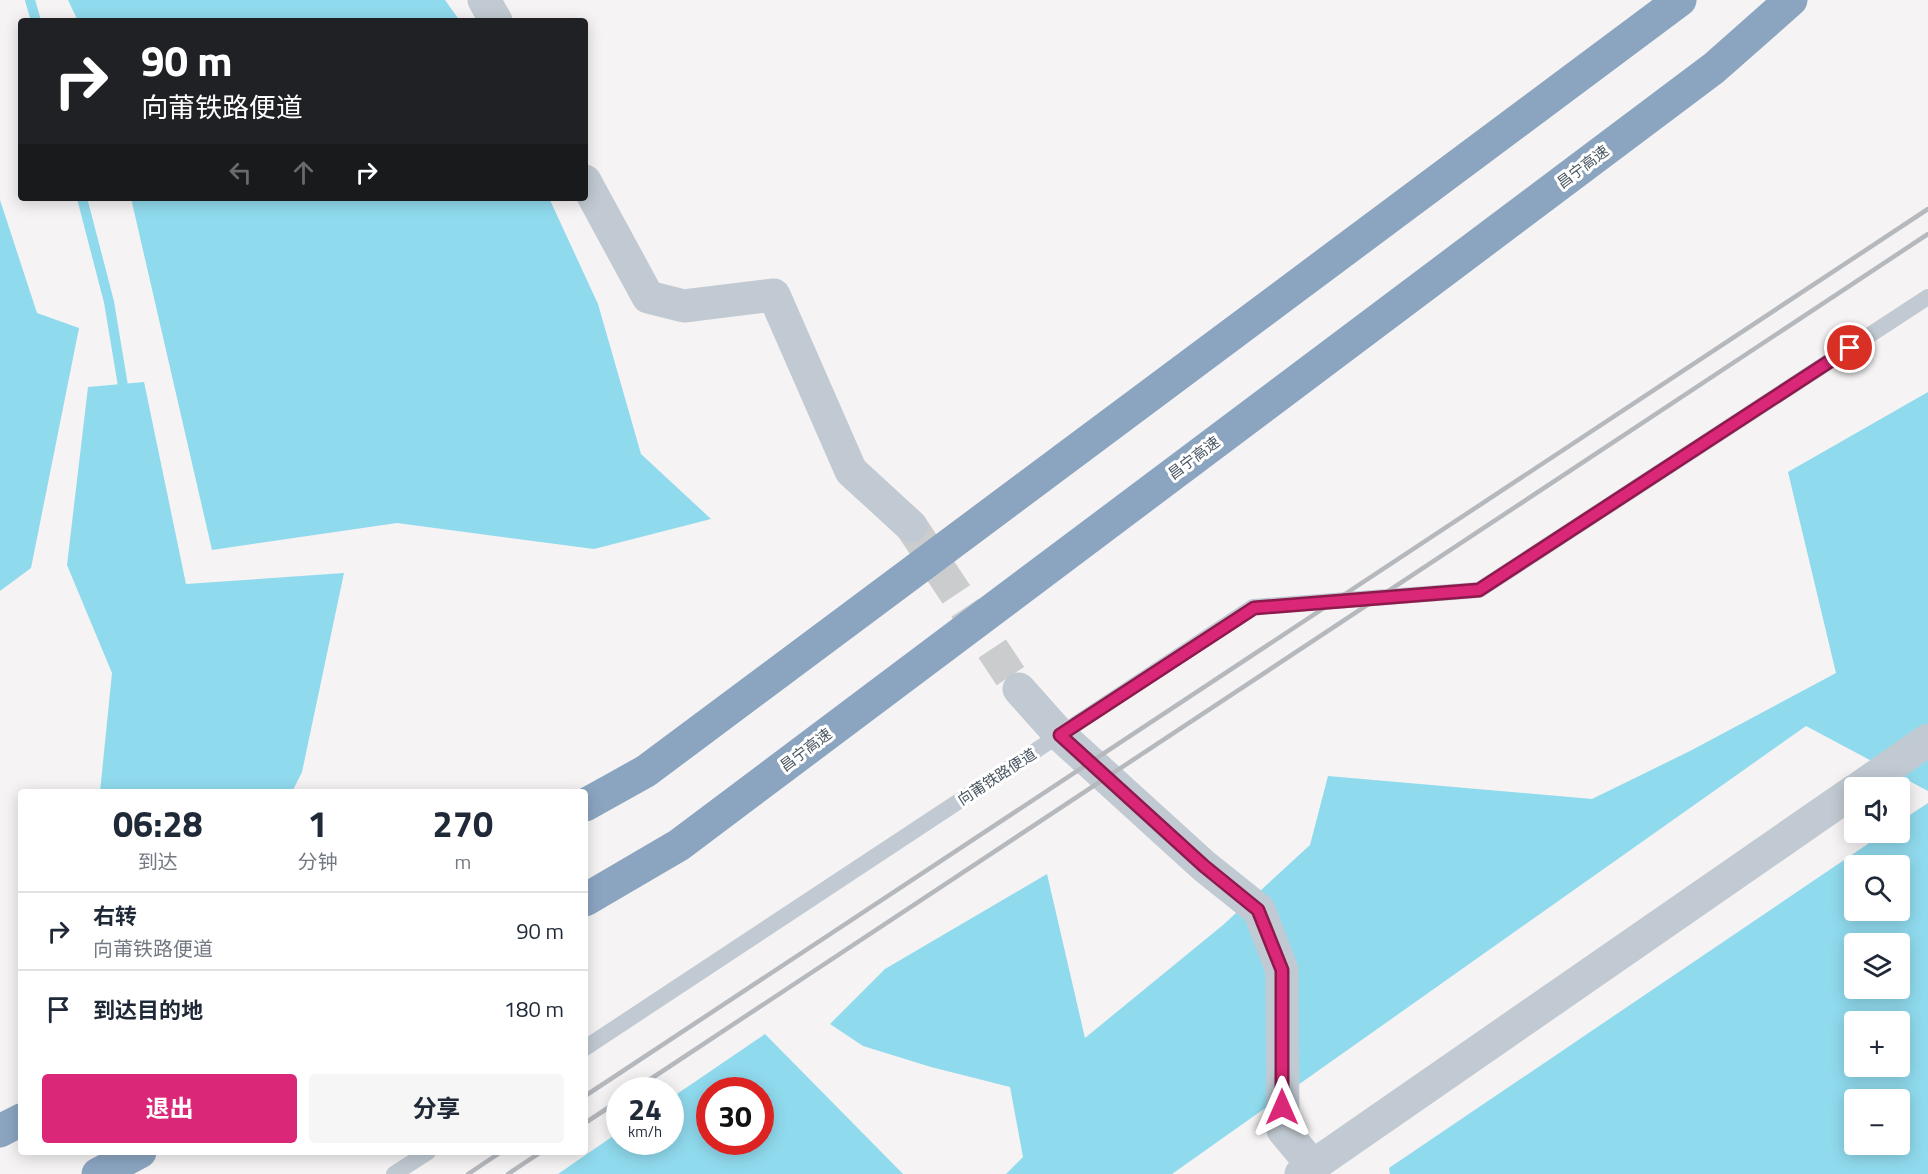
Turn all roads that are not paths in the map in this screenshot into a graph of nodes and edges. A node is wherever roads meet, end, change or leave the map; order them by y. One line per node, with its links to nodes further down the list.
1 (484, 0): 4 (street)
2 (1680, 0): 13 (highway)
3 (1791, 0): 14 (highway, 昌宁高速)
4 (494, 18)
5 (588, 187): 7 (street)
6 (1928, 297): 9 (lane, 向莆铁路便道)
7 (910, 526)
8 (1019, 689): 9 (street)
9 (1060, 735): 15 (lane, 向莆铁路便道); 20 (street)
10 (1928, 740): 11 (street)
11 (1875, 777)
12 (1844, 798): 20 (street)
13 (588, 803)
14 (588, 898)
15 (588, 1046)
16 (18, 1122): 17 (highway)
17 (0, 1131)
18 (134, 1155): 21 (highway)
19 (423, 1155): 22 (lane)
20 (1307, 1170)
21 (98, 1174)
22 (394, 1174)

